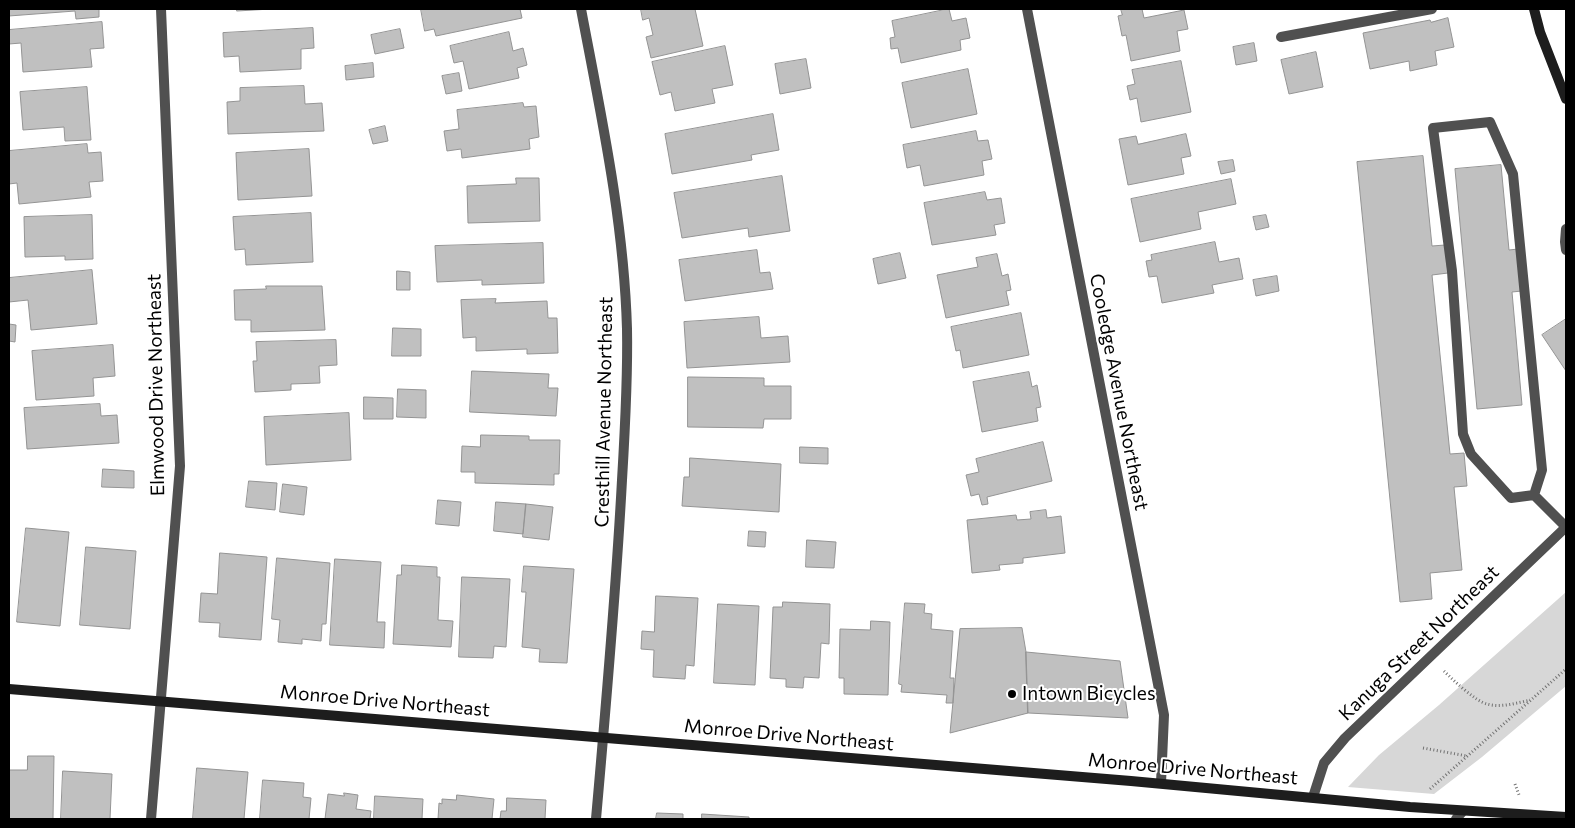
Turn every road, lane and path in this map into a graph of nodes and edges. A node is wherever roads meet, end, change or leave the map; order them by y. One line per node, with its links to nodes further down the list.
1 (161, 9): 15 (street, Elmwood Drive Northeast)
2 (581, 9): 17 (street, Cresthill Avenue Northeast)
3 (1027, 9): 21 (street, Cooledge Avenue Northeast)
4 (1432, 9): 6 (street)
5 (1534, 9): 7 (main road)
6 (1281, 37)
7 (1566, 99)
8 (1566, 229): 9 (street)
9 (1566, 250)
10 (1534, 495): 10 (street); 11 (street)
11 (1566, 527): 24 (street, Kanuga Street Northeast)
12 (1442, 668): 16 (path)
13 (1566, 669): 16 (path)
14 (9, 689): 15 (main road, Monroe Drive Northeast)
15 (161, 700): 17 (main road, Monroe Drive Northeast); 27 (street, Elmwood Drive Northeast)
16 (1531, 700): 19 (path)
17 (603, 737): 21 (main road, Monroe Drive Northeast); 28 (street, Cresthill Avenue Northeast)
18 (1423, 748): 19 (path)
19 (1468, 756): 20 (path)
20 (1444, 777)
21 (1161, 783): 24 (main road, Monroe Drive Northeast)
22 (1515, 784): 23 (path)
23 (1518, 792)
24 (1313, 797): 25 (main road, Monroe Drive Northeast)
25 (1463, 811): 26 (main road, Monroe Drive Northeast); 29 (street)
26 (1565, 818)
27 (151, 819)
28 (596, 819)
29 (1456, 819)

